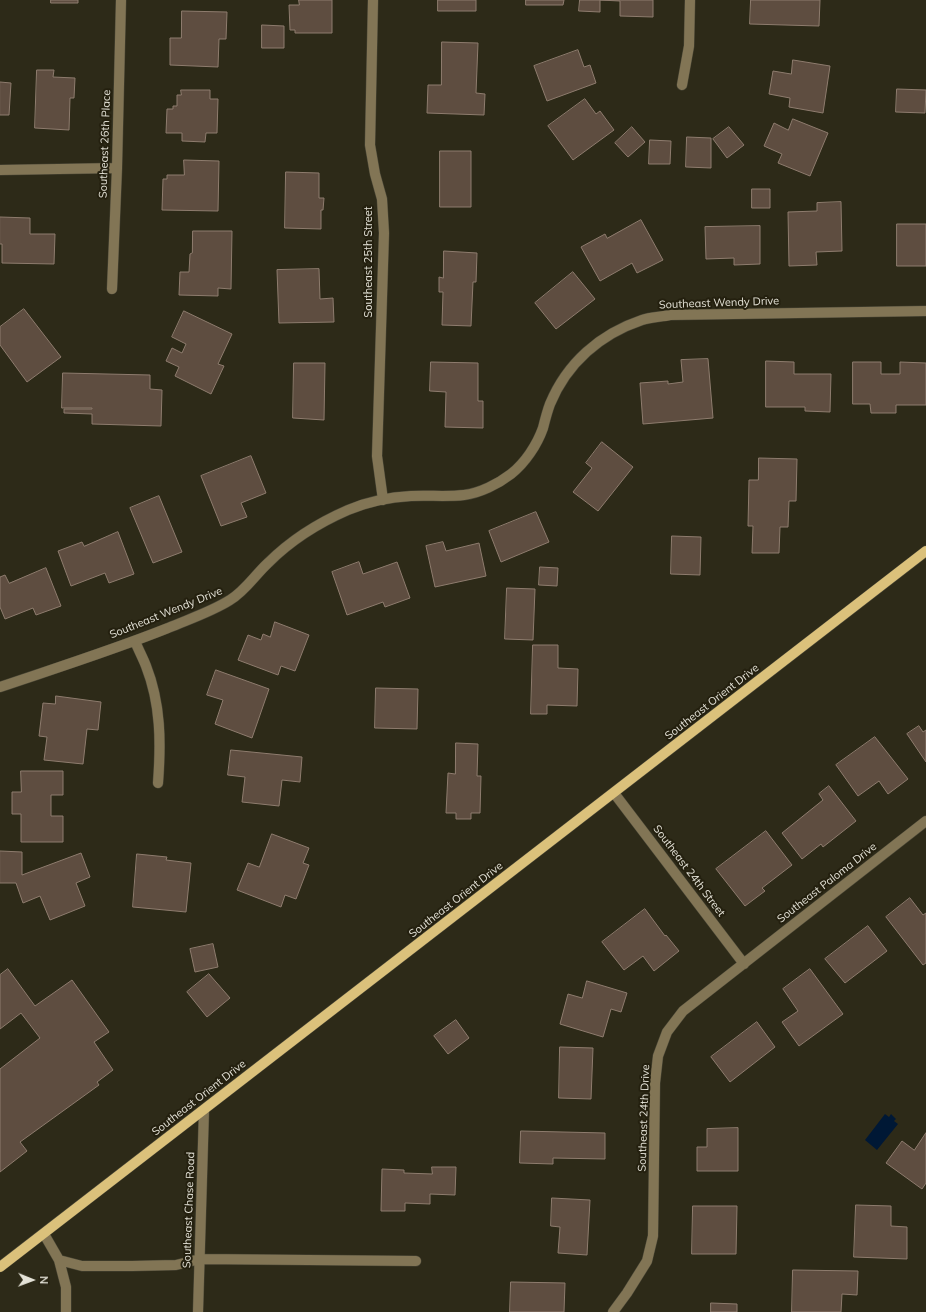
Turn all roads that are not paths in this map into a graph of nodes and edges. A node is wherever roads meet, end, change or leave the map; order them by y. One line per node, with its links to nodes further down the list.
1 (121, 0): 5 (street, Southeast 26th Place)
2 (373, 0): 9 (street, Southeast 25th Street)
3 (690, 0): 4 (street)
4 (682, 85)
5 (117, 168): 6 (street); 7 (street, Southeast 26th Place)
6 (0, 170)
7 (112, 289)
8 (926, 311): 9 (street, Southeast Wendy Drive)
9 (383, 500): 11 (street, Southeast Wendy Drive)
10 (926, 551): 14 (main road, Southeast Orient Drive)
11 (135, 641): 12 (street, Southeast Wendy Drive); 13 (street)
12 (0, 687)
13 (158, 783)
14 (614, 793): 16 (street, Southeast 24th Street); 17 (main road, Southeast Orient Drive)
15 (926, 821): 16 (street, Southeast Paloma Drive)
16 (744, 964): 25 (street, Southeast 24th Drive)
17 (204, 1110): 18 (main road, Southeast Orient Drive); 19 (street, Southeast Chase Road)
18 (44, 1234): 20 (street); 22 (main road, Southeast Orient Drive)
19 (200, 1259): 20 (street); 21 (street); 24 (street, Southeast Chase Road)
20 (59, 1260): 23 (street)
21 (416, 1261)
22 (0, 1267)
23 (66, 1312)
24 (198, 1312)
25 (612, 1312)

